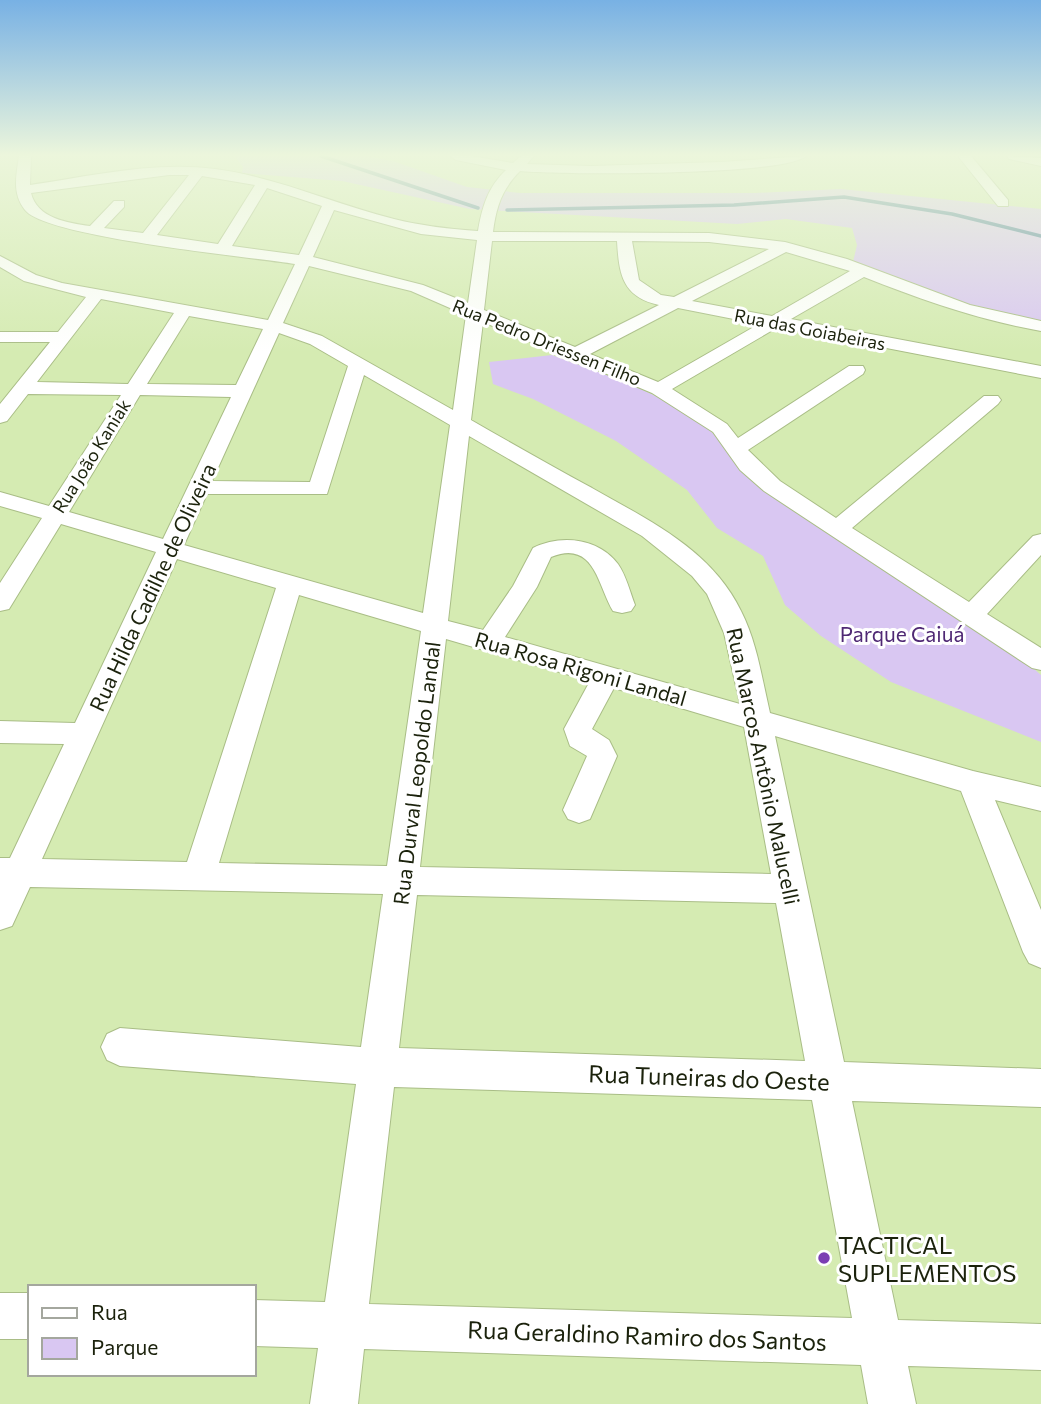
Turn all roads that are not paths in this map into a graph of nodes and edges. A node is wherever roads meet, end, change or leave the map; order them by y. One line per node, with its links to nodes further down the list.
1 (55, 222): 8 (street, Rua Pedro Driessen Filho)
2 (102, 222): 8 (street)
3 (159, 222): 11 (street)
4 (239, 222): 13 (street)
5 (322, 222): 14 (street, Rua Hilda Cadilhe de Oliveira)
6 (392, 222): 9 (street)
7 (488, 222): 9 (street, Rua Durval Leopoldo Landal)
8 (94, 230): 11 (street, Rua Pedro Driessen Filho)
9 (486, 237): 10 (street); 20 (street, Rua Durval Leopoldo Landal)
10 (624, 237): 12 (street); 18 (street, Rua das Goiabeiras)
11 (146, 238): 13 (street, Rua Pedro Driessen Filho)
12 (785, 247): 16 (street); 18 (street)
13 (223, 248): 14 (street, Rua Pedro Driessen Filho)
14 (305, 259): 20 (street, Rua Pedro Driessen Filho); 23 (street, Rua Hilda Cadilhe de Oliveira)
15 (0, 261): 17 (street, Rua Marcos Antônio Malucelli)
16 (862, 271): 21 (street); 22 (street)
17 (97, 294): 19 (street, Rua Marcos Antônio Malucelli); 26 (street)
18 (674, 304): 22 (street, Rua das Goiabeiras); 27 (street)
19 (184, 310): 23 (street, Rua Marcos Antônio Malucelli); 33 (street, Rua João Kaniak)
20 (476, 313): 27 (street, Rua Pedro Driessen Filho); 37 (street, Rua Durval Leopoldo Landal)
21 (1016, 321): 24 (street); 29 (street)
22 (774, 322): 29 (street, Rua das Goiabeiras); 34 (street)
23 (274, 326): 28 (street, Rua Marcos Antônio Malucelli); 35 (street, Rua Hilda Cadilhe de Oliveira)
24 (1041, 326)
25 (0, 337): 26 (street)
26 (62, 338): 32 (street)
27 (575, 355): 34 (street, Rua Pedro Driessen Filho)
28 (358, 364): 37 (street, Rua Marcos Antônio Malucelli); 39 (street)
29 (1009, 366): 31 (street, Rua das Goiabeiras); 42 (street)
30 (856, 370): 38 (street)
31 (1041, 372)
32 (22, 388): 33 (street); 36 (street)
33 (133, 389): 35 (street); 41 (street, Rua João Kaniak)
34 (659, 389): 38 (street, Rua Pedro Driessen Filho)
35 (244, 390): 39 (street, Rua Hilda Cadilhe de Oliveira)
36 (0, 416)
37 (462, 423): 49 (street, Rua Durval Leopoldo Landal); 53 (street, Rua Marcos Antônio Malucelli)
38 (736, 449): 42 (street, Rua Pedro Driessen Filho)
39 (199, 487): 44 (street, Rua Hilda Cadilhe de Oliveira)
40 (0, 499): 41 (street, Rua Rosa Rigoni Landal)
41 (54, 515): 44 (street, Rua Rosa Rigoni Landal); 46 (street, Rua João Kaniak)
42 (838, 528): 48 (street, Rua Pedro Driessen Filho)
43 (1041, 541): 48 (street)
44 (170, 548): 45 (street, Rua Rosa Rigoni Landal); 55 (street, Rua Hilda Cadilhe de Oliveira)
45 (290, 583): 49 (street, Rua Rosa Rigoni Landal); 60 (street)
46 (0, 603)
47 (622, 605): 50 (street)
48 (972, 615): 51 (street, Rua Pedro Driessen Filho)
49 (435, 625): 50 (street, Rua Rosa Rigoni Landal); 61 (street, Rua Durval Leopoldo Landal)
50 (489, 641): 52 (street, Rua Rosa Rigoni Landal)
51 (1041, 662)
52 (607, 675): 53 (street, Rua Rosa Rigoni Landal); 58 (street)
53 (757, 719): 56 (street, Rua Rosa Rigoni Landal); 62 (street, Rua Marcos Antônio Malucelli)
54 (0, 732): 55 (street)
55 (84, 734): 59 (street, Rua Hilda Cadilhe de Oliveira)
56 (974, 783): 57 (street, Rua Rosa Rigoni Landal); 64 (street)
57 (1041, 799)
58 (579, 810)
59 (10, 872): 60 (street); 63 (street, Rua Hilda Cadilhe de Oliveira)
60 (199, 876): 61 (street)
61 (402, 880): 62 (street); 66 (street, Rua Durval Leopoldo Landal)
62 (791, 889): 67 (street, Rua Marcos Antônio Malucelli)
63 (0, 915)
64 (1041, 952)
65 (120, 1048): 66 (street, Rua Tuneiras do Oeste)
66 (378, 1067): 67 (street, Rua Tuneiras do Oeste); 72 (street, Rua Durval Leopoldo Landal)
67 (828, 1081): 68 (street, Rua Tuneiras do Oeste); 73 (street, Rua Marcos Antônio Malucelli)
68 (1041, 1087)
69 (0, 1316): 70 (street)
70 (28, 1317)
71 (256, 1323): 72 (street, Rua Geraldino Ramiro dos Santos)
72 (344, 1325): 73 (street, Rua Geraldino Ramiro dos Santos); 75 (street, Rua Durval Leopoldo Landal)
73 (879, 1342): 74 (street, Rua Geraldino Ramiro dos Santos); 76 (street, Rua Marcos Antônio Malucelli)
74 (1041, 1347)
75 (334, 1404)
76 (892, 1404)

